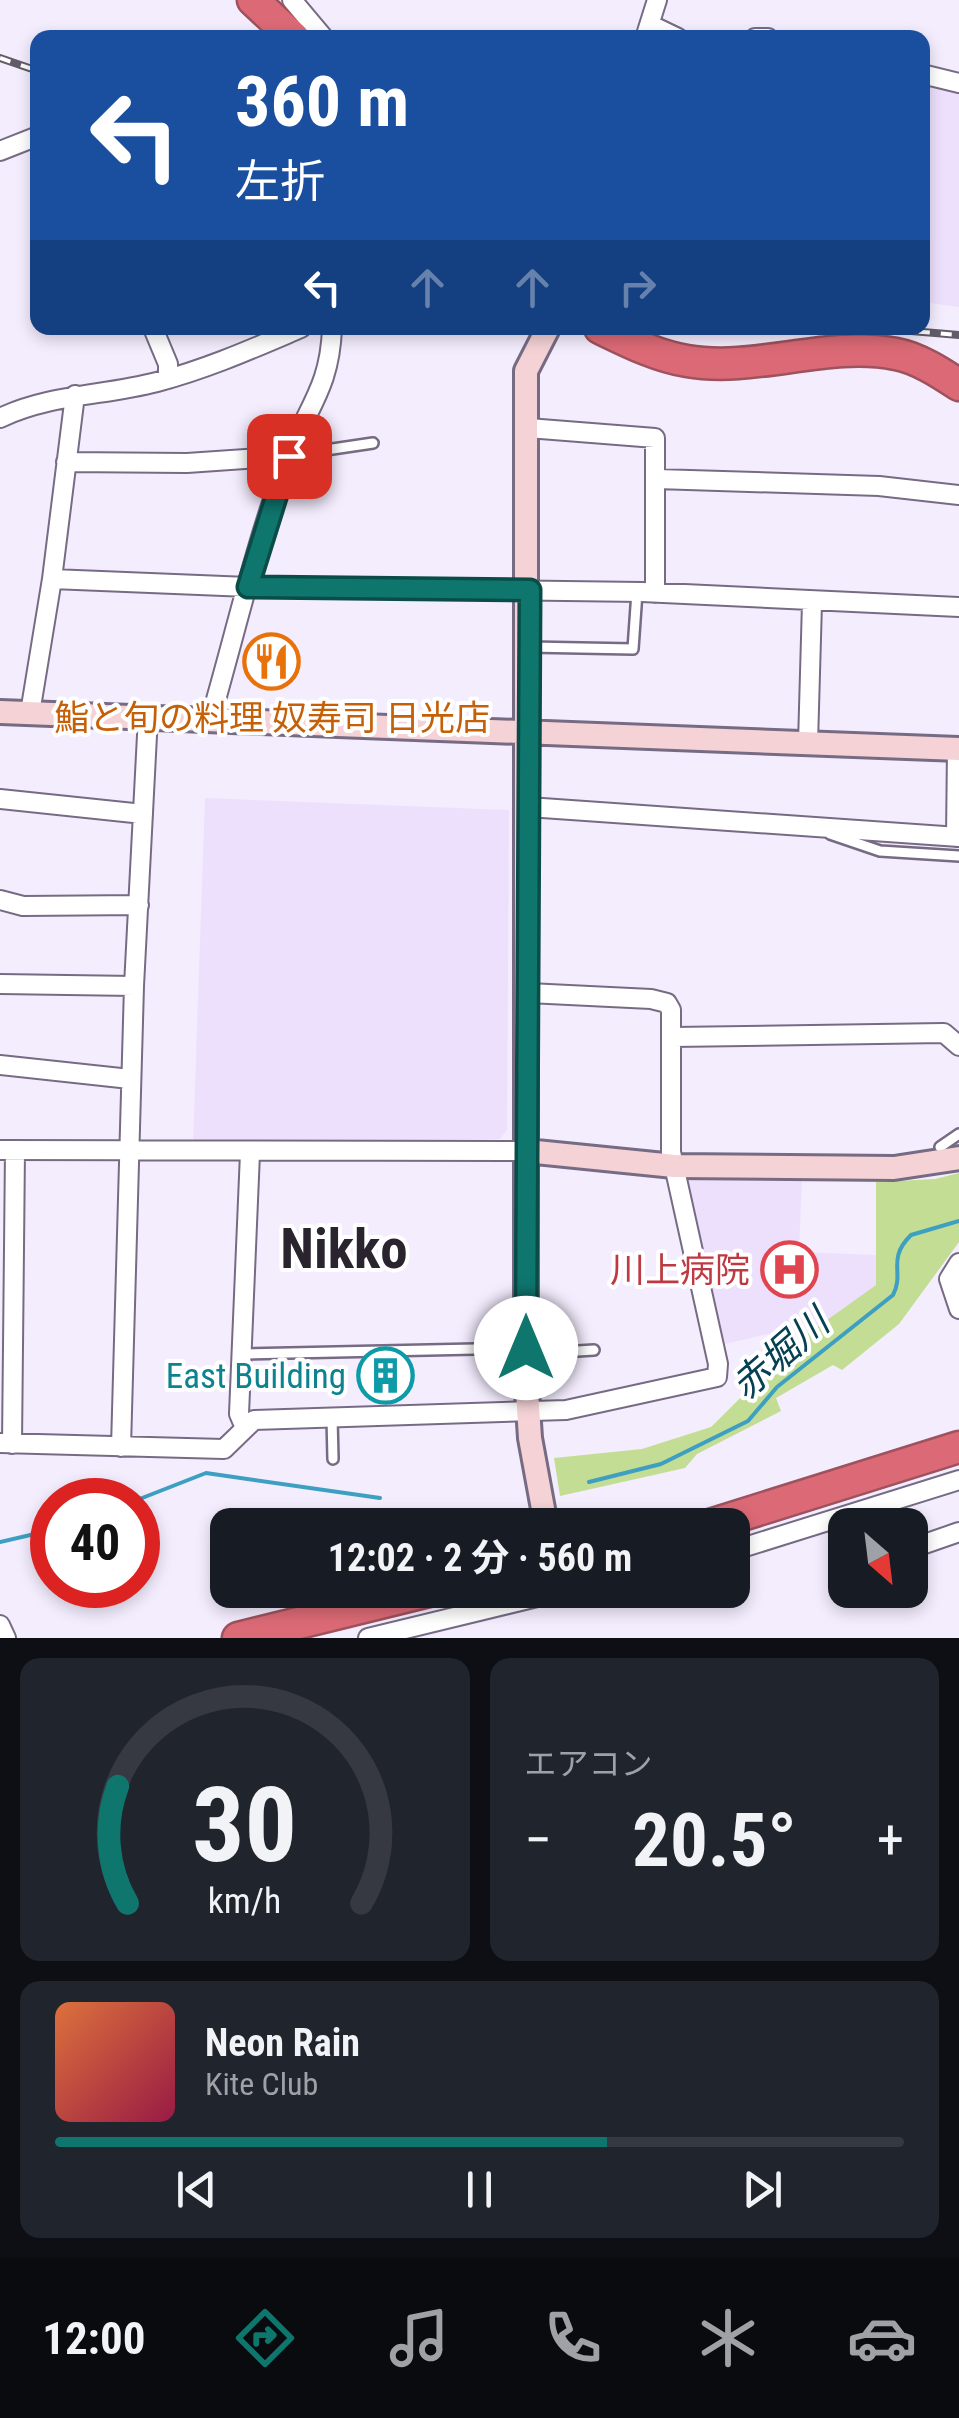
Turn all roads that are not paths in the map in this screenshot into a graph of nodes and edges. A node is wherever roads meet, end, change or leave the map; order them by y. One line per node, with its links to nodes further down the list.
1 (252, 0): 4 (highway)
2 (292, 0): 5 (street)
3 (658, 0): 6 (street)
4 (285, 30)
5 (317, 30)
6 (648, 30)
7 (930, 76): 8 (street)
8 (959, 82)
9 (30, 139): 10 (street)
10 (0, 152)
11 (154, 335): 16 (street)
12 (283, 335): 16 (street)
13 (332, 335): 22 (street)
14 (544, 335): 20 (street)
15 (615, 335): 17 (highway)
16 (168, 379): 18 (street)
17 (959, 385)
18 (74, 394): 19 (street); 23 (street)
19 (0, 418)
20 (528, 428): 24 (street); 28 (street)
21 (373, 442): 22 (lane)
22 (289, 456): 23 (street); 27 (street)
23 (66, 462): 26 (street)
24 (657, 479): 25 (street); 29 (street)
25 (959, 495)
26 (52, 579): 27 (street); 34 (street)
27 (248, 587): 28 (street); 36 (street)
28 (530, 590): 29 (street); 32 (street)
29 (646, 593): 30 (street); 32 (lane)
30 (812, 603): 31 (street); 38 (street)
31 (959, 607)
32 (528, 647): 37 (street)
33 (0, 712): 34 (street)
34 (30, 712): 35 (street)
35 (148, 716): 36 (street); 42 (street)
36 (211, 717): 37 (street)
37 (528, 731): 38 (street); 41 (street)
38 (808, 743): 39 (street)
39 (958, 749): 43 (street)
40 (0, 799): 42 (street)
41 (528, 807): 43 (street); 48 (street)
42 (143, 814): 45 (street)
43 (958, 843)
44 (0, 900): 45 (street)
45 (139, 905): 47 (street)
46 (0, 984): 47 (street)
47 (134, 986): 52 (street)
48 (528, 993): 49 (street); 55 (street)
49 (673, 1037): 50 (street); 59 (street)
50 (959, 1046)
51 (0, 1065): 52 (street)
52 (130, 1079): 56 (street)
53 (959, 1134): 57 (lane)
54 (8, 1150): 56 (street); 68 (street)
55 (526, 1151): 58 (street); 59 (street); 63 (street)
56 (129, 1152): 58 (street); 69 (street)
57 (950, 1152): 59 (street)
58 (250, 1153): 64 (street)
59 (674, 1166): 65 (street)
60 (959, 1263): 61 (street)
61 (959, 1309)
62 (594, 1350): 63 (lane)
63 (526, 1351): 64 (lane); 65 (street)
64 (241, 1354): 67 (street)
65 (528, 1412): 66 (street); 73 (street)
66 (332, 1418): 67 (street); 71 (lane)
67 (245, 1428): 69 (street)
68 (6, 1443): 69 (street)
69 (121, 1447)
70 (959, 1447): 74 (highway)
71 (333, 1459)
72 (959, 1480): 77 (street)
73 (543, 1508)
74 (750, 1512)
75 (959, 1532): 76 (street)
76 (928, 1543)
77 (750, 1545)
78 (360, 1608): 82 (highway)
79 (492, 1608): 83 (street)
80 (0, 1624): 81 (street)
81 (6, 1638)
82 (238, 1638)
83 (368, 1638)

